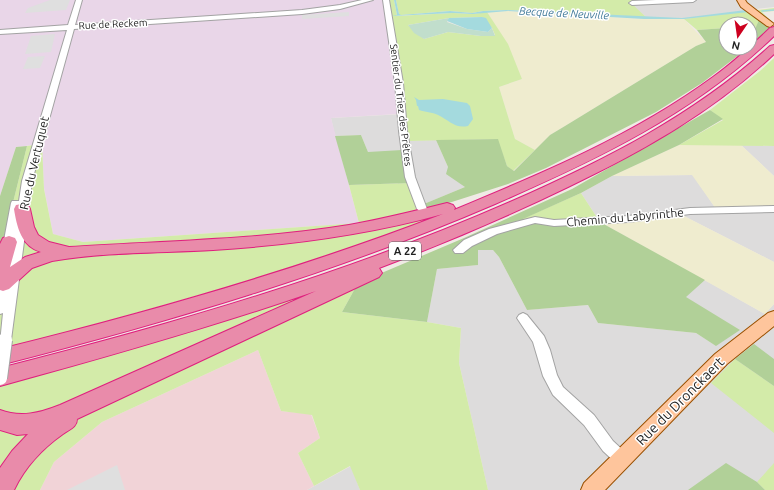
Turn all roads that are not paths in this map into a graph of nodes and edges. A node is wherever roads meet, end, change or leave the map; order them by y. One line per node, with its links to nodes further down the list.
1 (74, 0): 9 (street, Rue du Vertuquet)
2 (79, 0): 9 (street, Rue du Vertuquet)
3 (370, 0): 9 (street, Rue de Reckem)
4 (386, 0): 14 (street, Sentier du Triez des Prêtres)
5 (693, 0): 7 (street)
6 (742, 0): 8 (main road)
7 (632, 3)
8 (770, 24): 12 (highway, A 22)
9 (69, 26): 10 (street, Rue de Reckem); 13 (street, Rue du Vertuquet); 16 (street, Rue du Vertuquet)
10 (0, 31)
11 (774, 48): 12 (highway, A 22)
12 (593, 161): 18 (highway); 23 (highway, A 22); 24 (highway, A 22); 25 (highway)
13 (22, 209): 18 (highway); 19 (street, Rue du Vertuquet)
14 (422, 209)
15 (774, 209): 17 (street, Chemin du Labyrinthe)
16 (9, 242): 19 (highway)
17 (460, 250)
18 (92, 251): 19 (highway)
19 (6, 276): 20 (street, Rue du Vertuquet); 23 (street, Rue du Vertuquet)
20 (0, 309)
21 (774, 317): 27 (main road, Rue du Dronckaert)
22 (523, 318): 27 (street)
23 (2, 343): 24 (street, Rue du Vertuquet, bridge)
24 (0, 378)
25 (128, 385): 26 (highway); 28 (highway)
26 (0, 420)
27 (622, 459): 29 (main road, Rue du Dronckaert)
28 (1, 490)
29 (591, 490)

